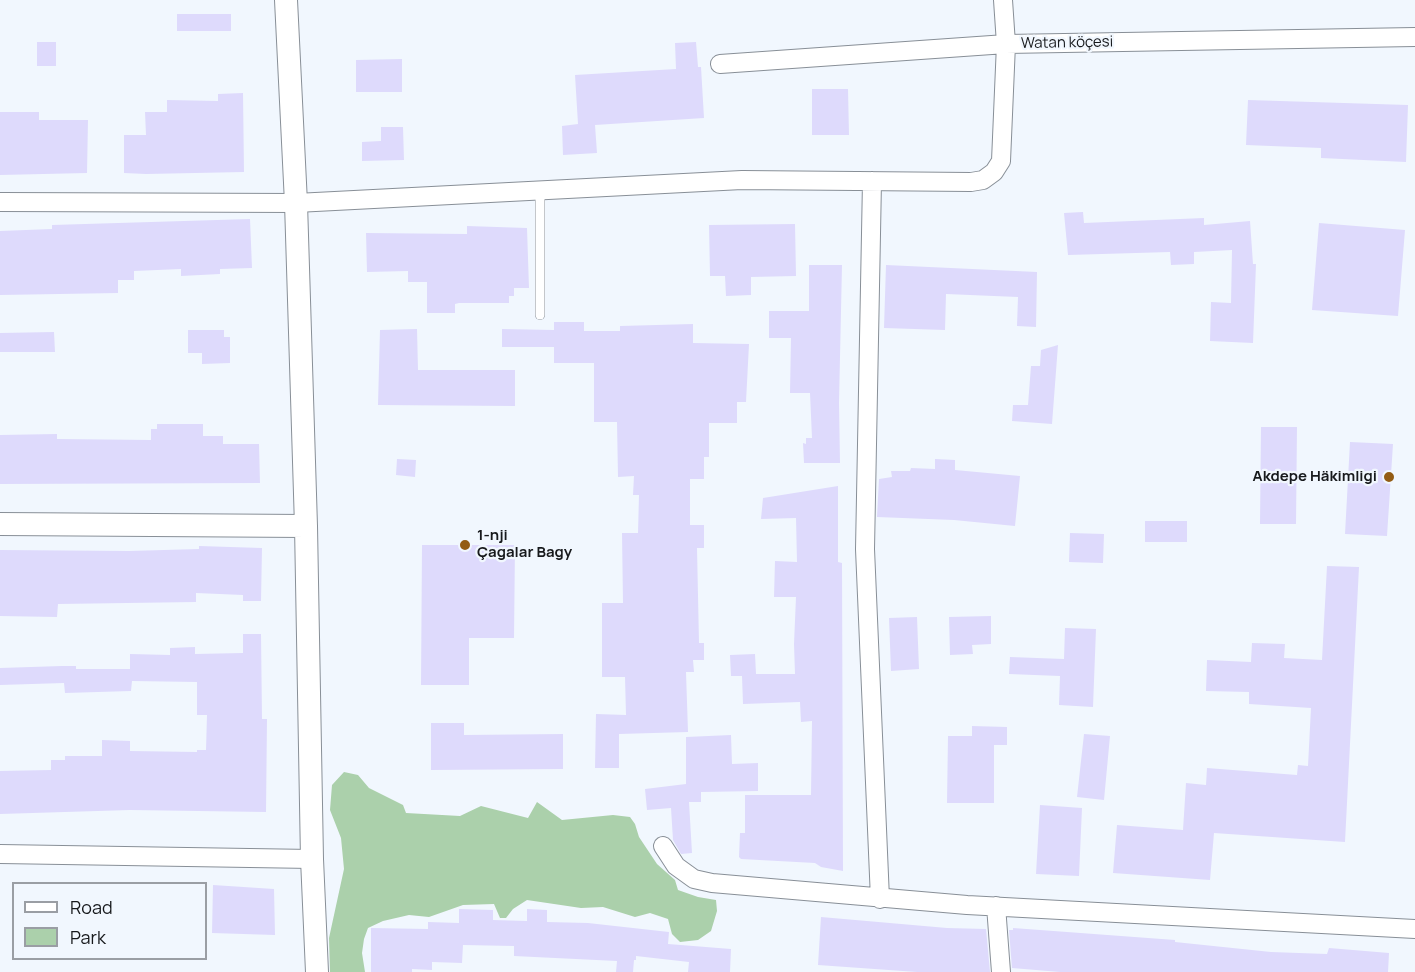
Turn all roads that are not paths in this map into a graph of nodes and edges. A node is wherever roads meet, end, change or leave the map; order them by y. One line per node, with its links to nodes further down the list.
1 (286, 0): 9 (street)
2 (1003, 0): 4 (street)
3 (1415, 37): 4 (street, Watan köçesi)
4 (1006, 44): 5 (street, Watan köçesi); 6 (street)
5 (720, 64)
6 (872, 181): 7 (street); 16 (street)
7 (540, 190): 9 (street); 10 (lane)
8 (0, 202): 9 (street)
9 (296, 203): 12 (street)
10 (540, 315)
11 (0, 524): 12 (street)
12 (306, 526): 15 (street)
13 (663, 846): 16 (street)
14 (0, 854): 15 (street)
15 (312, 859): 19 (street)
16 (880, 899): 17 (street)
17 (996, 906): 18 (street); 20 (street)
18 (1415, 929)
19 (317, 972)
20 (1001, 972)

